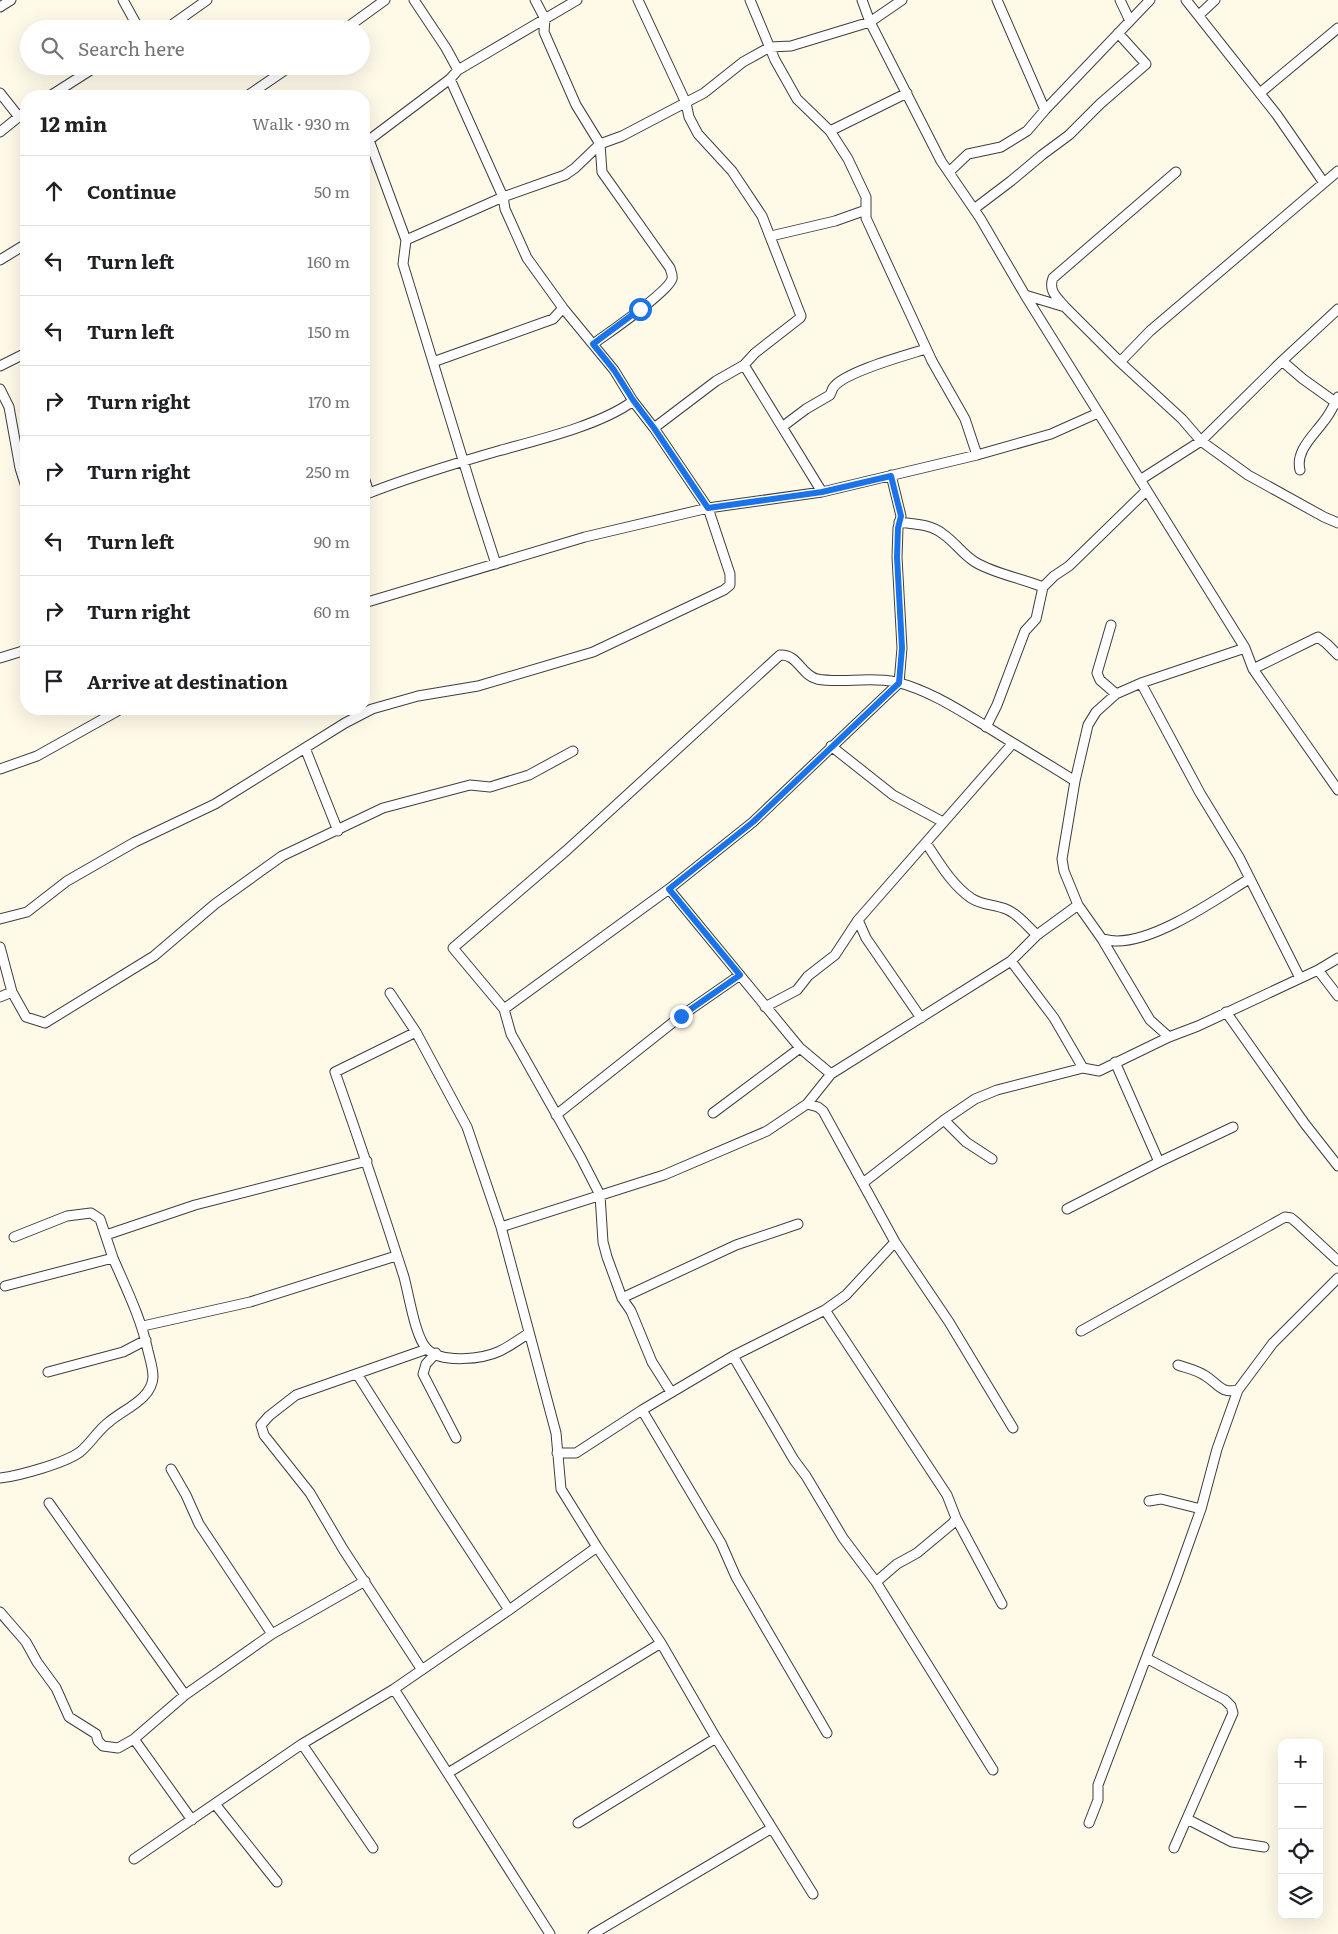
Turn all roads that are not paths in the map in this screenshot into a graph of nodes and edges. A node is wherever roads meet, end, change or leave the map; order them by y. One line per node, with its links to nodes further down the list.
1 (11, 0): 17 (street)
2 (123, 0): 20 (street)
3 (207, 0): 21 (street)
4 (385, 0): 22 (street)
5 (414, 0): 28 (street)
6 (535, 0): 19 (street)
7 (577, 0): 19 (street)
8 (638, 0): 37 (street)
9 (750, 0): 27 (street)
10 (862, 0): 24 (street)
11 (902, 0): 24 (street)
12 (997, 0): 38 (street)
13 (1120, 0): 23 (street)
14 (1150, 0): 23 (street)
15 (1186, 0): 18 (street)
16 (1215, 0): 18 (street)
17 (0, 7)
18 (1199, 15): 36 (street)
19 (545, 19): 28 (street); 44 (street)
20 (134, 20)
21 (179, 20)
22 (357, 20)
23 (1130, 21): 26 (street)
24 (870, 22): 27 (street); 35 (street)
25 (1338, 28): 36 (street)
26 (1118, 33): 38 (street); 50 (street)
27 (770, 47): 37 (street); 41 (street)
28 (458, 70): 31 (street)
29 (83, 75): 32 (street)
30 (278, 75): 33 (street)
31 (450, 79): 43 (street); 49 (street)
32 (59, 90)
33 (256, 90)
34 (0, 93): 39 (street)
35 (907, 93): 41 (street); 46 (street)
36 (1260, 94): 48 (street)
37 (686, 103): 44 (street); 52 (street)
38 (1045, 110): 46 (street)
39 (20, 112)
40 (20, 116): 42 (street)
41 (830, 131): 51 (street)
42 (0, 132)
43 (370, 139)
44 (600, 144): 49 (street); 60 (street)
45 (370, 152): 53 (street)
46 (948, 172): 50 (street)
47 (1176, 172): 57 (street)
48 (1333, 179): 65 (street)
49 (503, 198): 53 (street); 58 (street)
50 (974, 209): 56 (street)
51 (866, 210): 52 (street); 61 (street)
52 (771, 236): 66 (street)
53 (406, 240): 64 (street)
54 (20, 248): 55 (street)
55 (0, 260)
56 (1025, 295): 57 (street); 71 (street)
57 (1066, 307): 65 (street)
58 (563, 308): 60 (street); 64 (street)
59 (1338, 309): 63 (street)
60 (593, 344): 69 (street)
61 (926, 349): 72 (street); 75 (street)
62 (20, 357): 67 (street)
63 (1282, 361): 70 (street); 74 (street)
64 (433, 362): 76 (street)
65 (1120, 362): 74 (street)
66 (744, 365): 72 (street); 73 (street)
67 (0, 366)
68 (0, 389): 77 (street)
69 (633, 400): 73 (street); 76 (street)
70 (1337, 401): 78 (street)
71 (1098, 413): 75 (street); 80 (street)
72 (782, 427): 82 (street)
73 (654, 428): 84 (street)
74 (1201, 440): 80 (street); 86 (street)
75 (977, 455): 79 (street)
76 (463, 461): 83 (street); 87 (street)
77 (20, 468)
78 (1300, 470)
79 (891, 476): 82 (street); 85 (street)
80 (1140, 480): 81 (street)
81 (1146, 491): 88 (street); 91 (street)
82 (822, 492): 84 (street)
83 (370, 493)
84 (708, 508): 87 (street); 99 (street)
85 (899, 522): 88 (street); 96 (street)
86 (1338, 523)
87 (496, 564): 89 (street)
88 (1043, 587): 102 (street)
89 (370, 601)
90 (1111, 625): 98 (street)
91 (1245, 648): 95 (street); 97 (street)
92 (20, 652): 94 (street)
93 (1338, 655): 95 (street)
94 (0, 658)
95 (1253, 669): 109 (street)
96 (899, 683): 102 (street); 104 (street); 131 (street)
97 (1141, 683): 98 (street); 113 (street)
98 (1116, 694): 108 (street)
99 (370, 710)
100 (100, 715): 107 (street)
101 (360, 715): 105 (street)
102 (986, 727): 103 (street)
103 (1014, 742): 108 (street); 110 (street)
104 (831, 746): 110 (street); 114 (street)
105 (305, 748): 111 (street); 116 (street)
106 (573, 751): 111 (street)
107 (0, 769)
108 (1075, 781): 115 (street)
109 (1338, 790)
110 (943, 822): 112 (street)
111 (338, 831): 126 (street)
112 (926, 843): 117 (street); 118 (street)
113 (1249, 879): 119 (street); 125 (street)
114 (669, 889): 124 (street); 131 (street)
115 (1078, 905): 118 (street); 119 (street)
116 (0, 919)
117 (858, 920): 130 (street); 133 (street)
118 (1038, 935): 122 (street)
119 (1102, 939): 135 (street)
120 (0, 948): 126 (street)
121 (1338, 958): 123 (street)
122 (1011, 961): 133 (street); 138 (street)
123 (1318, 970): 125 (street); 128 (street)
124 (740, 975): 130 (street); 142 (street)
125 (1300, 978): 132 (street)
126 (12, 992): 129 (street)
127 (390, 993): 134 (street)
128 (1338, 996)
129 (0, 997)
130 (765, 1006): 136 (street)
131 (504, 1009): 142 (street)
132 (1226, 1012): 135 (street); 148 (street)
133 (920, 1018): 139 (street)
134 (416, 1032): 146 (street); 153 (street)
135 (1169, 1037): 137 (street)
136 (800, 1048): 139 (street); 141 (street)
137 (1115, 1062): 138 (street); 147 (street)
138 (1083, 1068): 143 (street)
139 (831, 1074): 140 (street)
140 (809, 1101): 149 (street); 150 (street)
141 (713, 1113)
142 (556, 1115): 150 (street)
143 (944, 1120): 145 (street); 149 (street)
144 (1233, 1127): 147 (street)
145 (992, 1159)
146 (367, 1161): 154 (street); 157 (street)
147 (1159, 1162): 151 (street)
148 (1338, 1166)
149 (863, 1183): 156 (street)
150 (600, 1195): 153 (street); 162 (street)
151 (1067, 1209)
152 (798, 1224): 162 (street)
153 (501, 1227): 166 (street)
154 (106, 1235): 155 (street); 158 (street)
155 (14, 1237)
156 (895, 1242): 163 (street); 176 (street)
157 (396, 1256): 164 (street); 168 (street)
158 (113, 1258): 161 (street); 164 (street)
159 (1338, 1261): 165 (street)
160 (1338, 1278): 173 (street)
161 (5, 1286)
162 (622, 1298): 174 (street)
163 (825, 1310): 169 (street); 184 (street)
164 (142, 1326): 167 (street)
165 (1081, 1331)
166 (529, 1333): 168 (street); 178 (street)
167 (146, 1340): 171 (street); 180 (street)
168 (432, 1351): 172 (street); 177 (street)
169 (733, 1356): 174 (street); 187 (street)
170 (1178, 1365): 173 (street)
171 (48, 1372)
172 (357, 1374): 186 (street); 189 (street)
173 (1238, 1390): 183 (street)
174 (671, 1392): 175 (street)
175 (642, 1410): 178 (street); 197 (street)
176 (1013, 1428)
177 (456, 1438)
178 (557, 1453): 185 (street)
179 (170, 1469): 191 (street)
180 (0, 1478)
181 (1149, 1501): 183 (street)
182 (49, 1504): 196 (street)
183 (1201, 1509): 193 (street)
184 (956, 1518): 187 (street); 188 (street)
185 (597, 1546): 189 (street); 192 (street)
186 (365, 1581): 191 (street); 194 (street)
187 (876, 1582): 201 (street)
188 (1002, 1604)
189 (509, 1610): 194 (street)
190 (0, 1612): 199 (street)
191 (272, 1634): 196 (street)
192 (661, 1642): 198 (street); 202 (street)
193 (1146, 1658): 204 (street); 207 (street)
194 (422, 1670): 195 (street)
195 (394, 1689): 200 (street); 202 (street)
196 (185, 1695): 199 (street)
197 (827, 1733)
198 (716, 1738): 206 (street); 208 (street)
199 (134, 1739): 205 (street)
200 (302, 1744): 203 (street); 210 (street)
201 (993, 1770)
202 (448, 1773): 215 (street)
203 (215, 1804): 205 (street); 213 (street)
204 (1187, 1819): 209 (street); 211 (street)
205 (192, 1820): 212 (street)
206 (578, 1823)
207 (1089, 1823)
208 (772, 1828): 214 (street); 216 (street)
209 (1264, 1847)
210 (373, 1848)
211 (1174, 1848)
212 (134, 1859)
213 (277, 1882)
214 (813, 1894)
215 (550, 1934)
216 (593, 1934)

